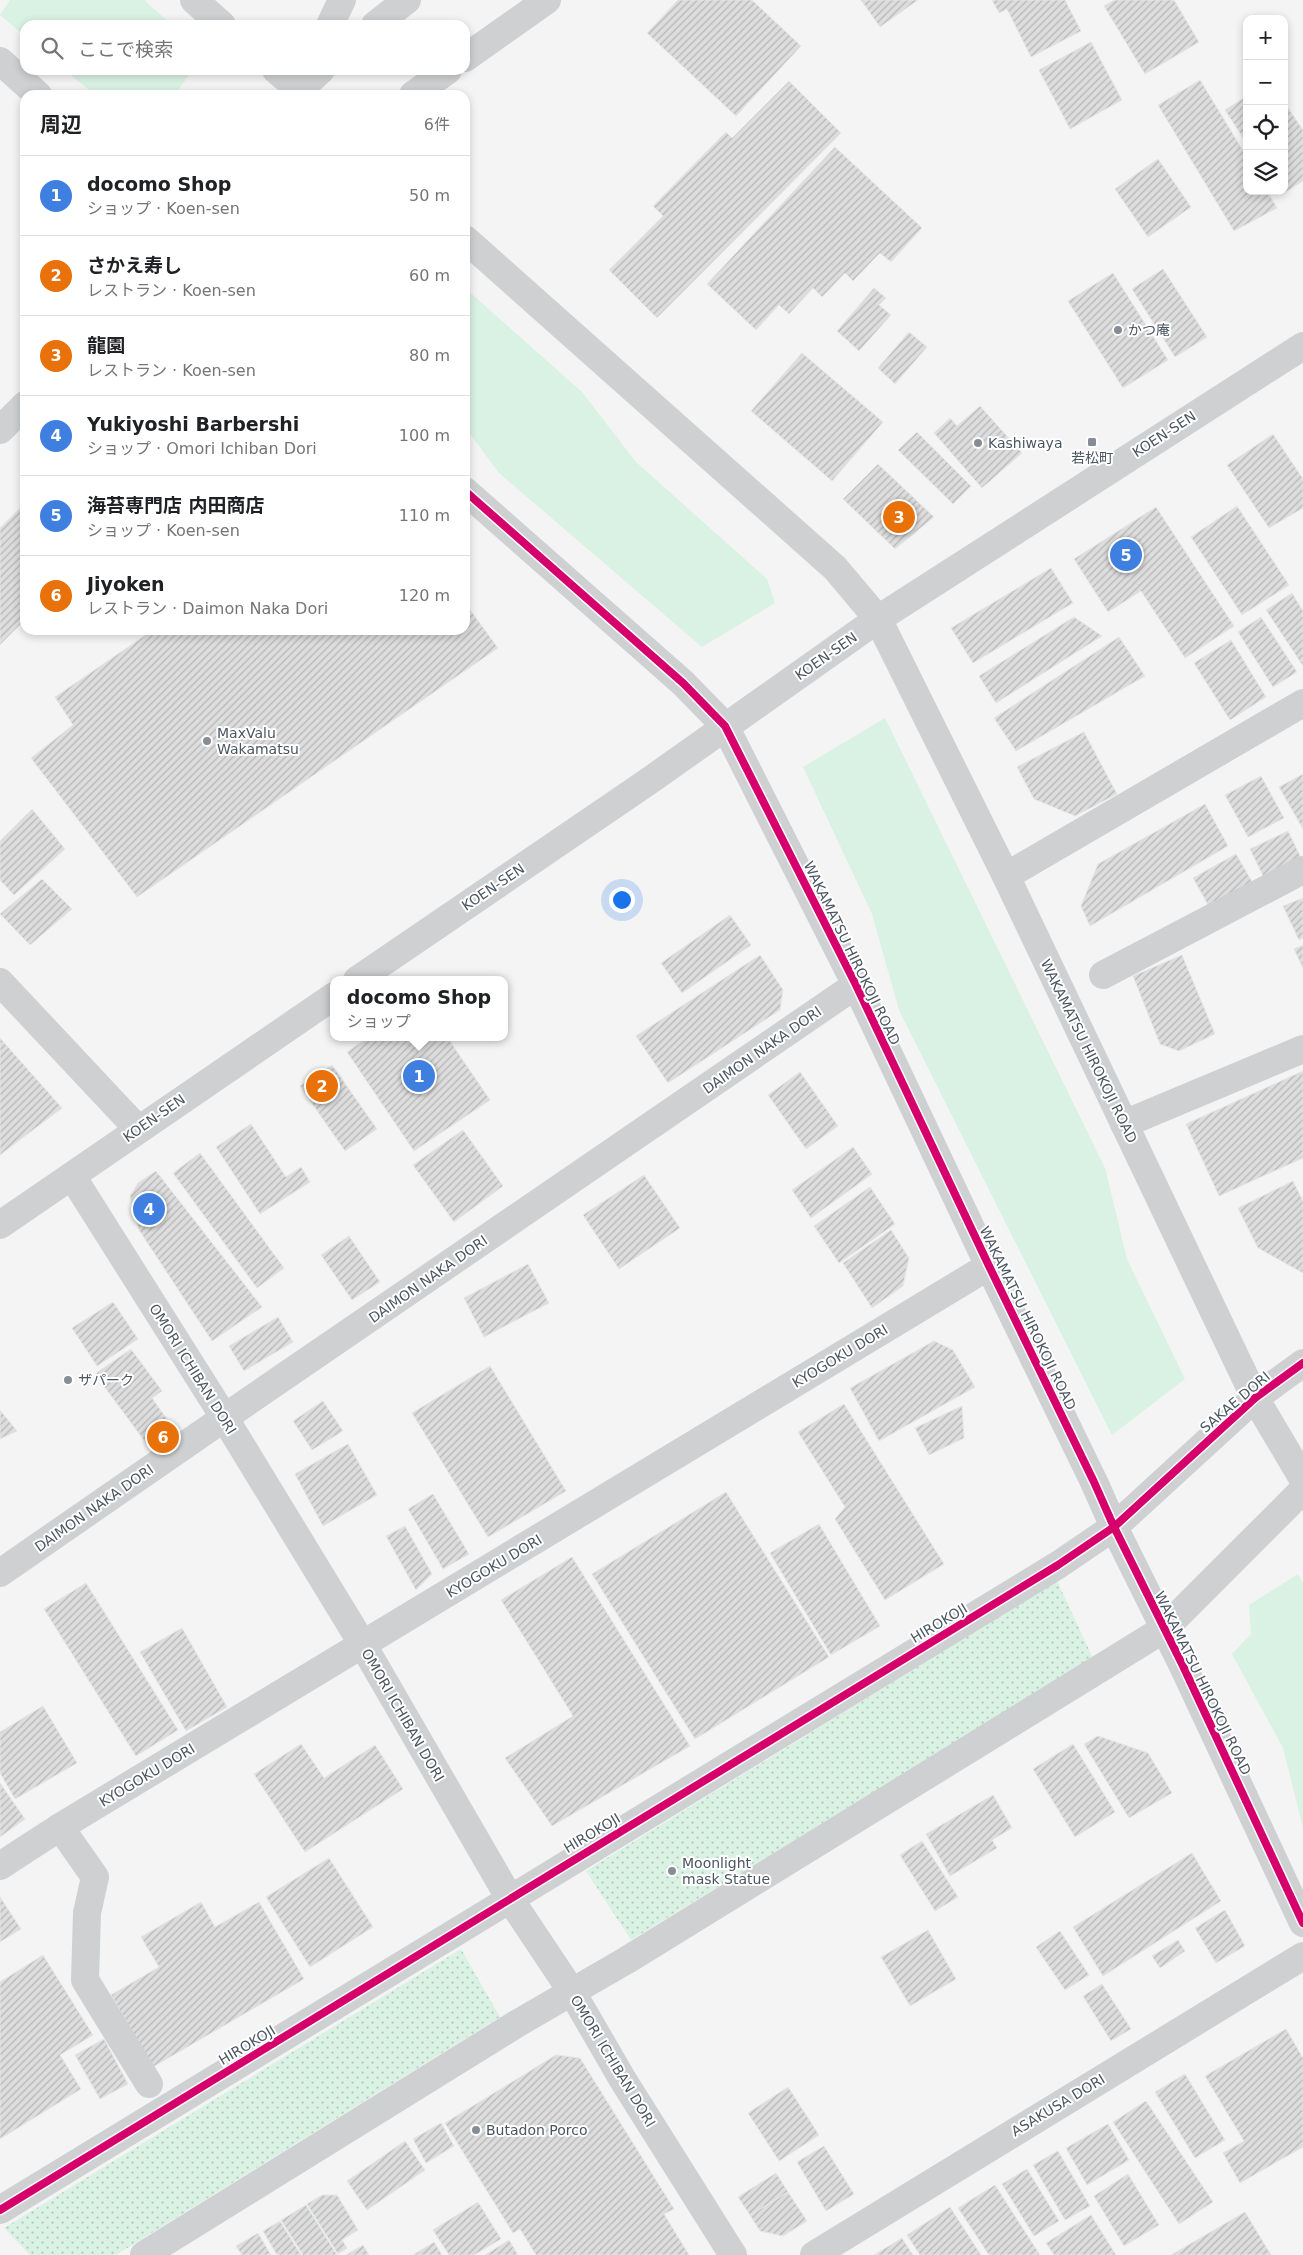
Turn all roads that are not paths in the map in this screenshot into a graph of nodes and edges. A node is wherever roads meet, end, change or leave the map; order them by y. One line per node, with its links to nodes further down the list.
1 (194, 0): 5 (street)
2 (342, 0): 6 (street)
3 (407, 0): 7 (street)
4 (547, 0): 8 (street)
5 (216, 20)
6 (332, 20)
7 (382, 20)
8 (470, 54)
9 (0, 62): 14 (street)
10 (284, 75): 13 (street)
11 (316, 75): 13 (street)
12 (441, 75): 15 (street)
13 (302, 87)
14 (32, 90)
15 (421, 90)
16 (470, 243): 21 (street, WAKAMATSU HIROKOJI ROAD)
17 (1303, 346): 21 (street, KOEN-SEN)
18 (20, 410): 19 (street)
19 (0, 430)
20 (470, 495): 23 (street, WAKAMATSU HIROKOJI ROAD)
21 (878, 619): 23 (street, KOEN-SEN); 25 (street, WAKAMATSU HIROKOJI ROAD)
22 (1303, 703): 25 (street)
23 (725, 726): 27 (street, KOEN-SEN); 29 (street, WAKAMATSU HIROKOJI ROAD)
24 (1303, 870): 26 (street)
25 (1006, 876): 32 (street, WAKAMATSU HIROKOJI ROAD)
26 (1103, 975)
27 (364, 976)
28 (0, 982): 33 (street)
29 (856, 985): 36 (street, WAKAMATSU HIROKOJI ROAD); 39 (street, DAIMON NAKA DORI)
30 (330, 999): 33 (street, KOEN-SEN)
31 (1303, 1049): 32 (street)
32 (1124, 1124): 38 (street, WAKAMATSU HIROKOJI ROAD)
33 (138, 1129): 34 (street, KOEN-SEN)
34 (72, 1176): 35 (street, KOEN-SEN); 39 (street, OMORI ICHIBAN DORI)
35 (0, 1225)
36 (989, 1266): 43 (street, WAKAMATSU HIROKOJI ROAD); 46 (street, KYOGOKU DORI)
37 (1303, 1364): 38 (street, SAKAE DORI)
38 (1255, 1398): 40 (street, SAKAE DORI); 41 (street, WAKAMATSU HIROKOJI ROAD)
39 (224, 1417): 44 (street, DAIMON NAKA DORI); 46 (street, OMORI ICHIBAN DORI)
40 (1185, 1462): 43 (street, HIROKOJI)
41 (1303, 1479)
42 (1303, 1490): 45 (street)
43 (1114, 1527): 45 (street, WAKAMATSU HIROKOJI ROAD); 49 (street, HIROKOJI)
44 (0, 1573)
45 (1164, 1629): 50 (street, WAKAMATSU HIROKOJI ROAD); 52 (street)
46 (363, 1645): 47 (street, KYOGOKU DORI); 49 (street, OMORI ICHIBAN DORI)
47 (60, 1827): 48 (street, KYOGOKU DORI); 53 (street)
48 (0, 1866)
49 (510, 1899): 52 (street, OMORI ICHIBAN DORI); 54 (street, HIROKOJI)
50 (1303, 1923)
51 (1303, 1956): 57 (street, ASAKUSA DORI)
52 (572, 1992): 55 (street); 56 (street, OMORI ICHIBAN DORI)
53 (149, 2084)
54 (0, 2210)
55 (144, 2255)
56 (733, 2255)
57 (814, 2255)

